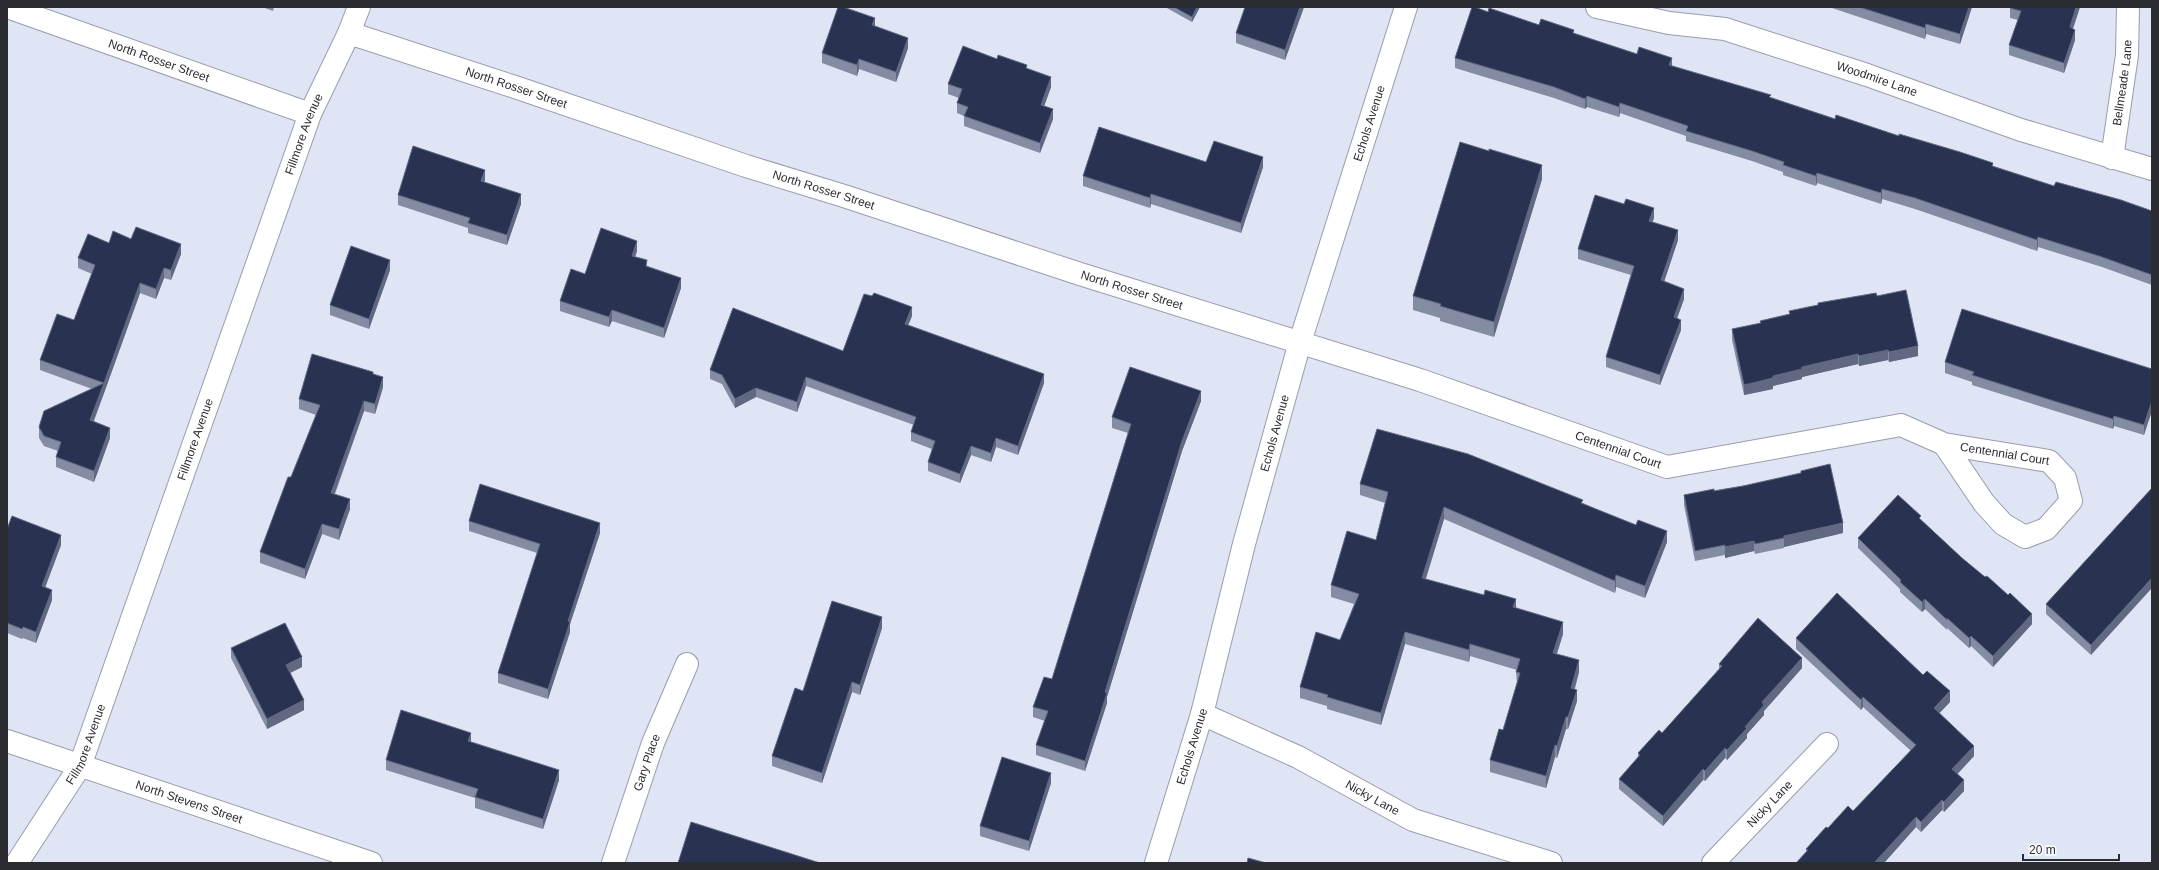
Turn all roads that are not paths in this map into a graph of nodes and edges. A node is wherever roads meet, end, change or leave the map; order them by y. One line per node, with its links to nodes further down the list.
1 (358, 7): 6 (street, Fillmore Avenue)
2 (1406, 7): 10 (street, Echols Avenue)
3 (1597, 7): 8 (street, Woodmire Lane)
4 (2128, 7): 8 (street, Bellmeade Lane)
5 (7, 8): 7 (street, North Rosser Street)
6 (349, 33): 7 (street, Fillmore Avenue); 10 (street, North Rosser Street)
7 (310, 114): 16 (street, Fillmore Avenue)
8 (2112, 158): 9 (street, Woodmire Lane)
9 (2152, 169)
10 (1300, 342): 11 (street, Centennial Court); 13 (street, Echols Avenue)
11 (1944, 444): 11 (street, Centennial Court)
12 (687, 664): 19 (street, Gary Place)
13 (1202, 714): 20 (street, Echols Avenue); 21 (street, Nicky Lane)
14 (7, 741): 16 (street, North Stevens Street)
15 (1826, 744): 22 (street, Nicky Lane)
16 (80, 766): 17 (street, Fillmore Avenue); 18 (street, North Stevens Street)
17 (17, 863)
18 (371, 863)
19 (613, 863)
20 (1156, 863)
21 (1551, 863)
22 (1713, 863)

